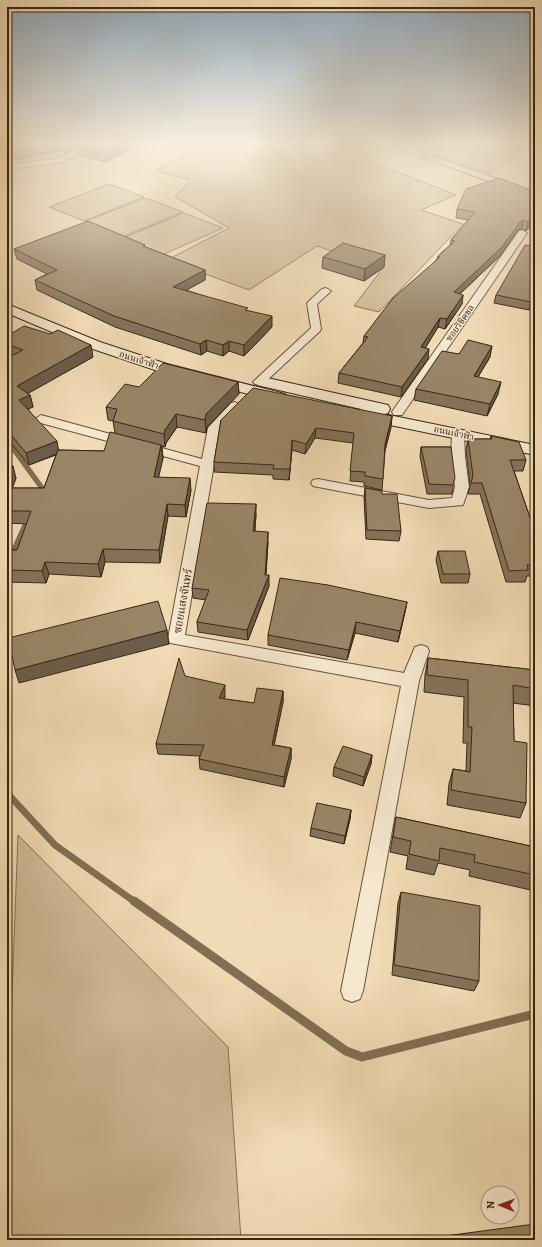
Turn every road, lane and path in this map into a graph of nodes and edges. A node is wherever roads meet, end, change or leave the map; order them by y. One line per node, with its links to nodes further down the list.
1 (522, 233): 6 (street, ซอยวิชิตชล)
2 (326, 291): 5 (street, ซอยแสงจันทร์)
3 (7, 300): 5 (main road, ถนนเจ้าฟ้า)
4 (7, 308): 5 (main road, ถนนเจ้าฟ้า)
5 (255, 386): 6 (main road, ถนนเจ้าฟ้า); 8 (main road, ถนนเจ้าฟ้า); 11 (street, ซอยแสงจันทร์)
6 (398, 412): 9 (main road, ถนนเจ้าฟ้า)
7 (41, 419): 11 (street)
8 (458, 434): 10 (main road, ถนนเจ้าฟ้า); 12 (street)
9 (535, 440)
10 (535, 450)
11 (207, 464): 14 (street, ซอยแสงจันทร์)
12 (318, 483)
13 (421, 651): 14 (street)
14 (410, 682): 15 (street)
15 (352, 990)

